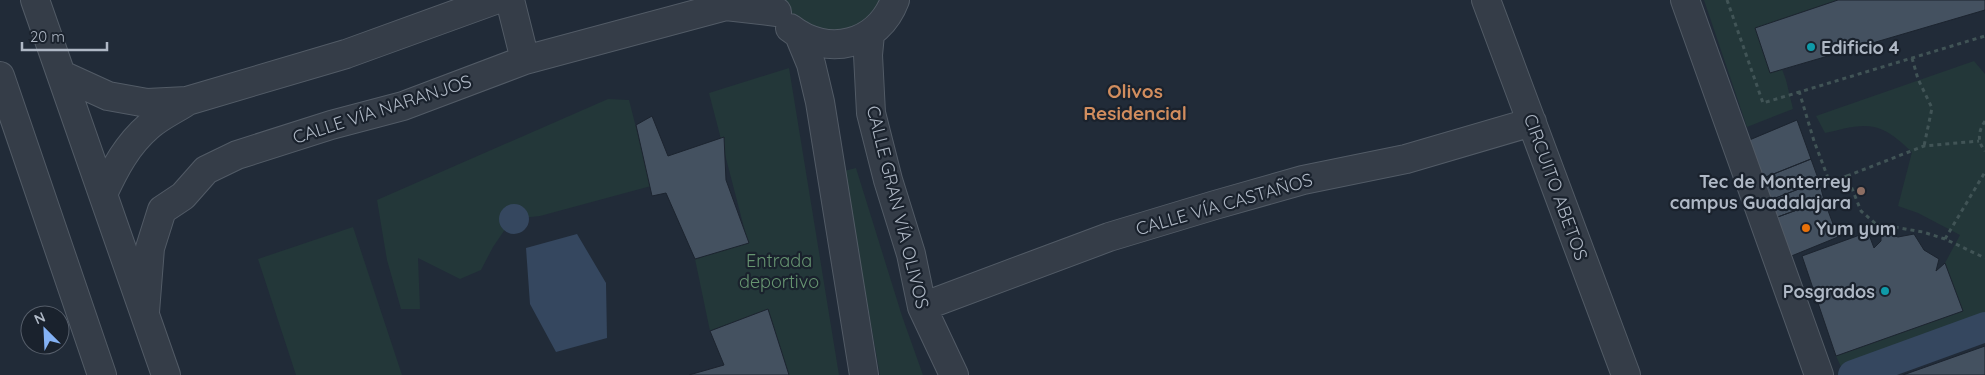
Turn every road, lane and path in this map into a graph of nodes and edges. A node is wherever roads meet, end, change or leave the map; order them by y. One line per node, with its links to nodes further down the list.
1 (36, 0): 14 (street)
2 (495, 0): 17 (street)
3 (510, 0): 13 (street)
4 (895, 0): 9 (street)
5 (1486, 0): 19 (street, CIRCUITO ABETOS)
6 (1685, 0): 35 (street)
7 (1727, 0): 16 (path)
8 (775, 6): 10 (street); 13 (street, CALLE VÍA NARANJOS)
9 (870, 34): 10 (street); 28 (street, CALLE GRAN VÍA OLIVOS)
10 (799, 35): 32 (street)
11 (1985, 36): 12 (path)
12 (1912, 58): 16 (path); 21 (path)
13 (525, 60): 29 (street, CALLE VÍA NARANJOS)
14 (62, 75): 17 (street); 25 (street)
15 (0, 76): 30 (street)
16 (1799, 91): 24 (path)
17 (187, 101): 25 (street)
18 (1985, 121): 20 (path)
19 (1532, 122): 28 (street, CALLE VÍA CASTAÑOS); 34 (street, CIRCUITO ABETOS)
20 (1979, 141): 21 (path); 22 (path)
21 (1924, 146): 24 (path)
22 (1985, 151)
23 (1985, 172): 26 (path)
24 (1847, 176): 26 (path)
25 (103, 194): 29 (street)
26 (1945, 239): 27 (path)
27 (1985, 258)
28 (922, 307): 33 (street, CALLE GRAN VÍA OLIVOS)
29 (146, 312): 31 (street)
30 (102, 375)
31 (166, 375)
32 (864, 375)
33 (954, 375)
34 (1626, 375)
35 (1819, 375)

